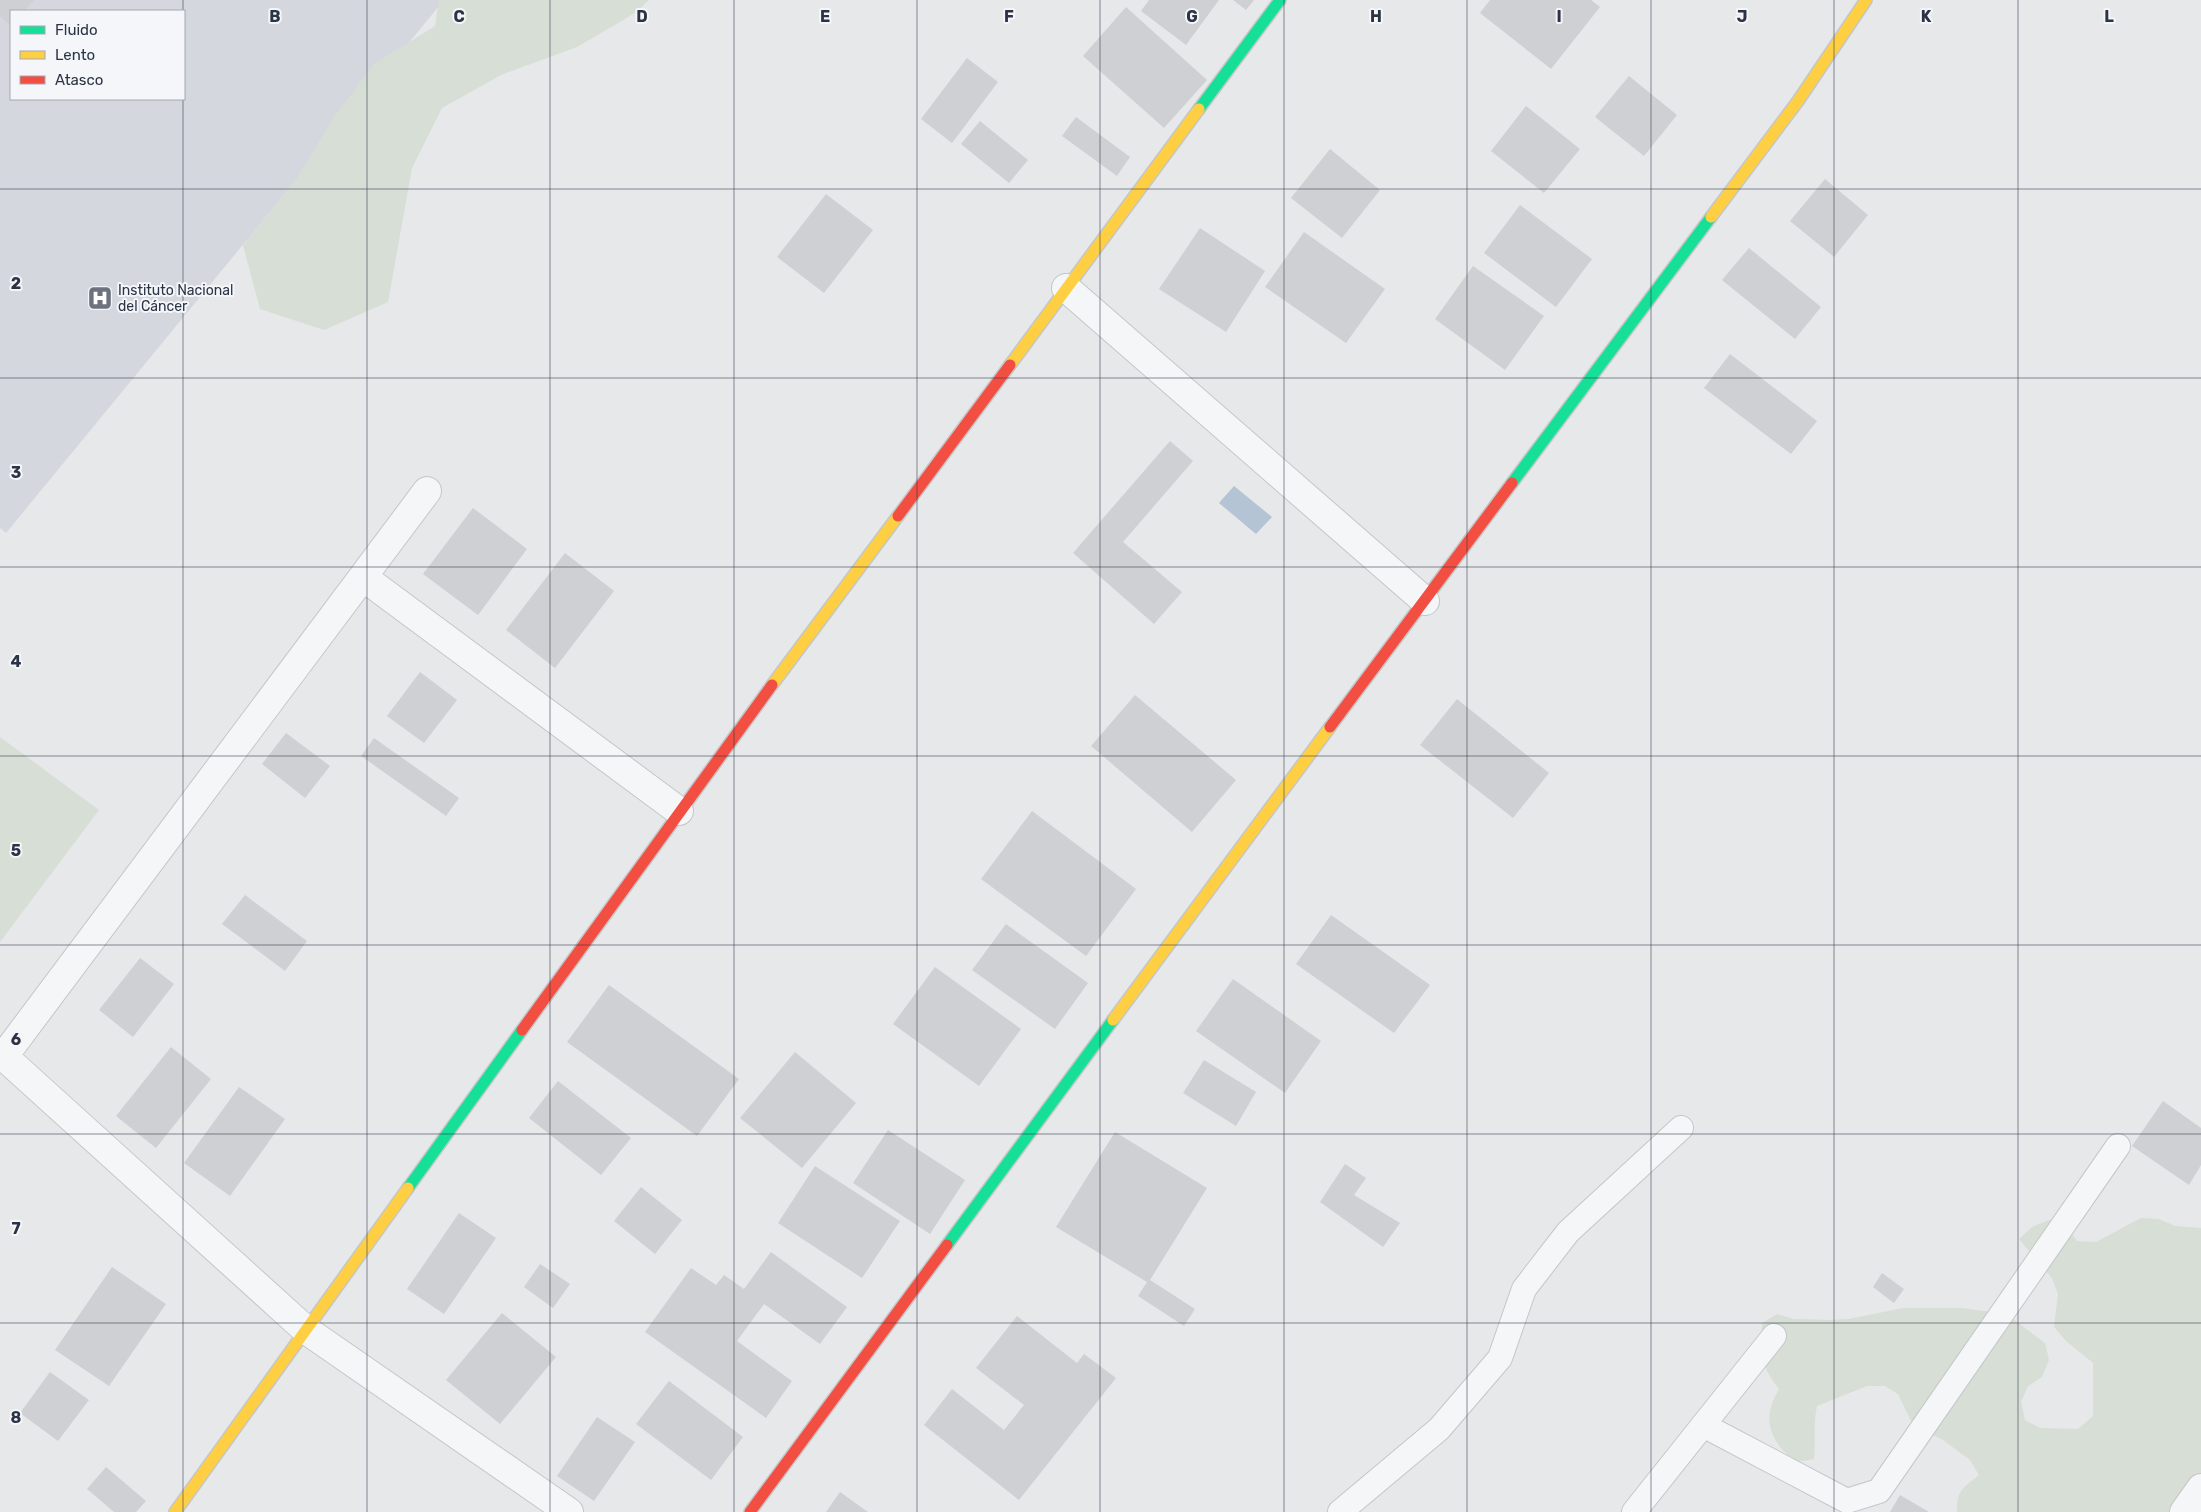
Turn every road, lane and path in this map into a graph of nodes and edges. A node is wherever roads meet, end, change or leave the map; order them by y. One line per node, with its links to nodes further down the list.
1 (1280, 0): 3 (street)
2 (1866, 0): 6 (street)
3 (1066, 288): 6 (street); 7 (street)
4 (427, 491): 5 (street)
5 (363, 577): 7 (street); 8 (street)
6 (1425, 601): 17 (street)
7 (679, 812): 11 (street)
8 (2, 1055): 11 (street)
9 (1680, 1128): 18 (lane)
10 (2118, 1146): 13 (lane)
11 (306, 1330): 15 (street); 16 (street)
12 (1774, 1336): 13 (lane)
13 (1703, 1425): 19 (lane)
14 (2201, 1488): 20 (street)
15 (175, 1512)
16 (569, 1512)
17 (750, 1512)
18 (1340, 1512)
19 (1634, 1512)
20 (2184, 1512)

